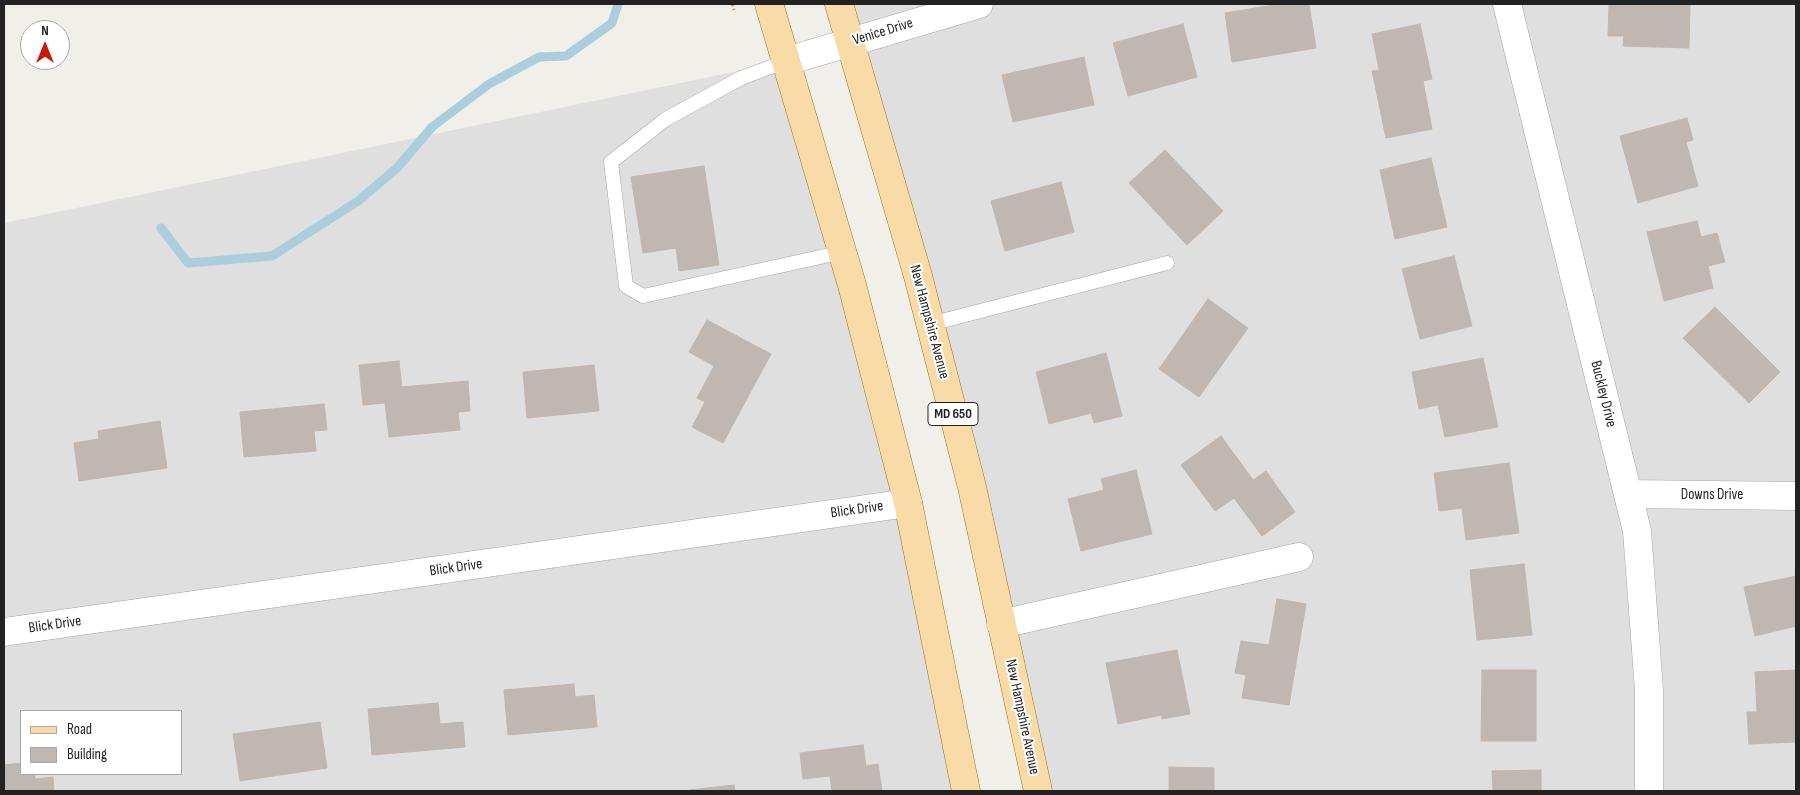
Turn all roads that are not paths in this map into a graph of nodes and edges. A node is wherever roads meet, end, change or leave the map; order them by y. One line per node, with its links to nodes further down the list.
1 (769, 4): 6 (main road)
2 (839, 4): 5 (main road, New Hampshire Avenue / MD 650)
3 (979, 4): 5 (street, Venice Drive)
4 (1507, 4): 10 (street, Buckley Drive)
5 (849, 42): 6 (street, Venice Drive); 9 (main road, New Hampshire Avenue / MD 650)
6 (787, 61): 7 (main road); 7 (lane)
7 (843, 252): 12 (main road)
8 (1167, 263): 9 (lane)
9 (930, 324): 14 (main road, New Hampshire Avenue / MD 650)
10 (1628, 494): 11 (street, Downs Drive); 18 (street, Buckley Drive)
11 (1796, 496)
12 (908, 503): 15 (street, Blick Drive); 16 (main road)
13 (1299, 557): 14 (street)
14 (1002, 624): 17 (main road, New Hampshire Avenue / MD 650)
15 (4, 632)
16 (966, 791)
17 (1038, 791)
18 (1648, 791)

